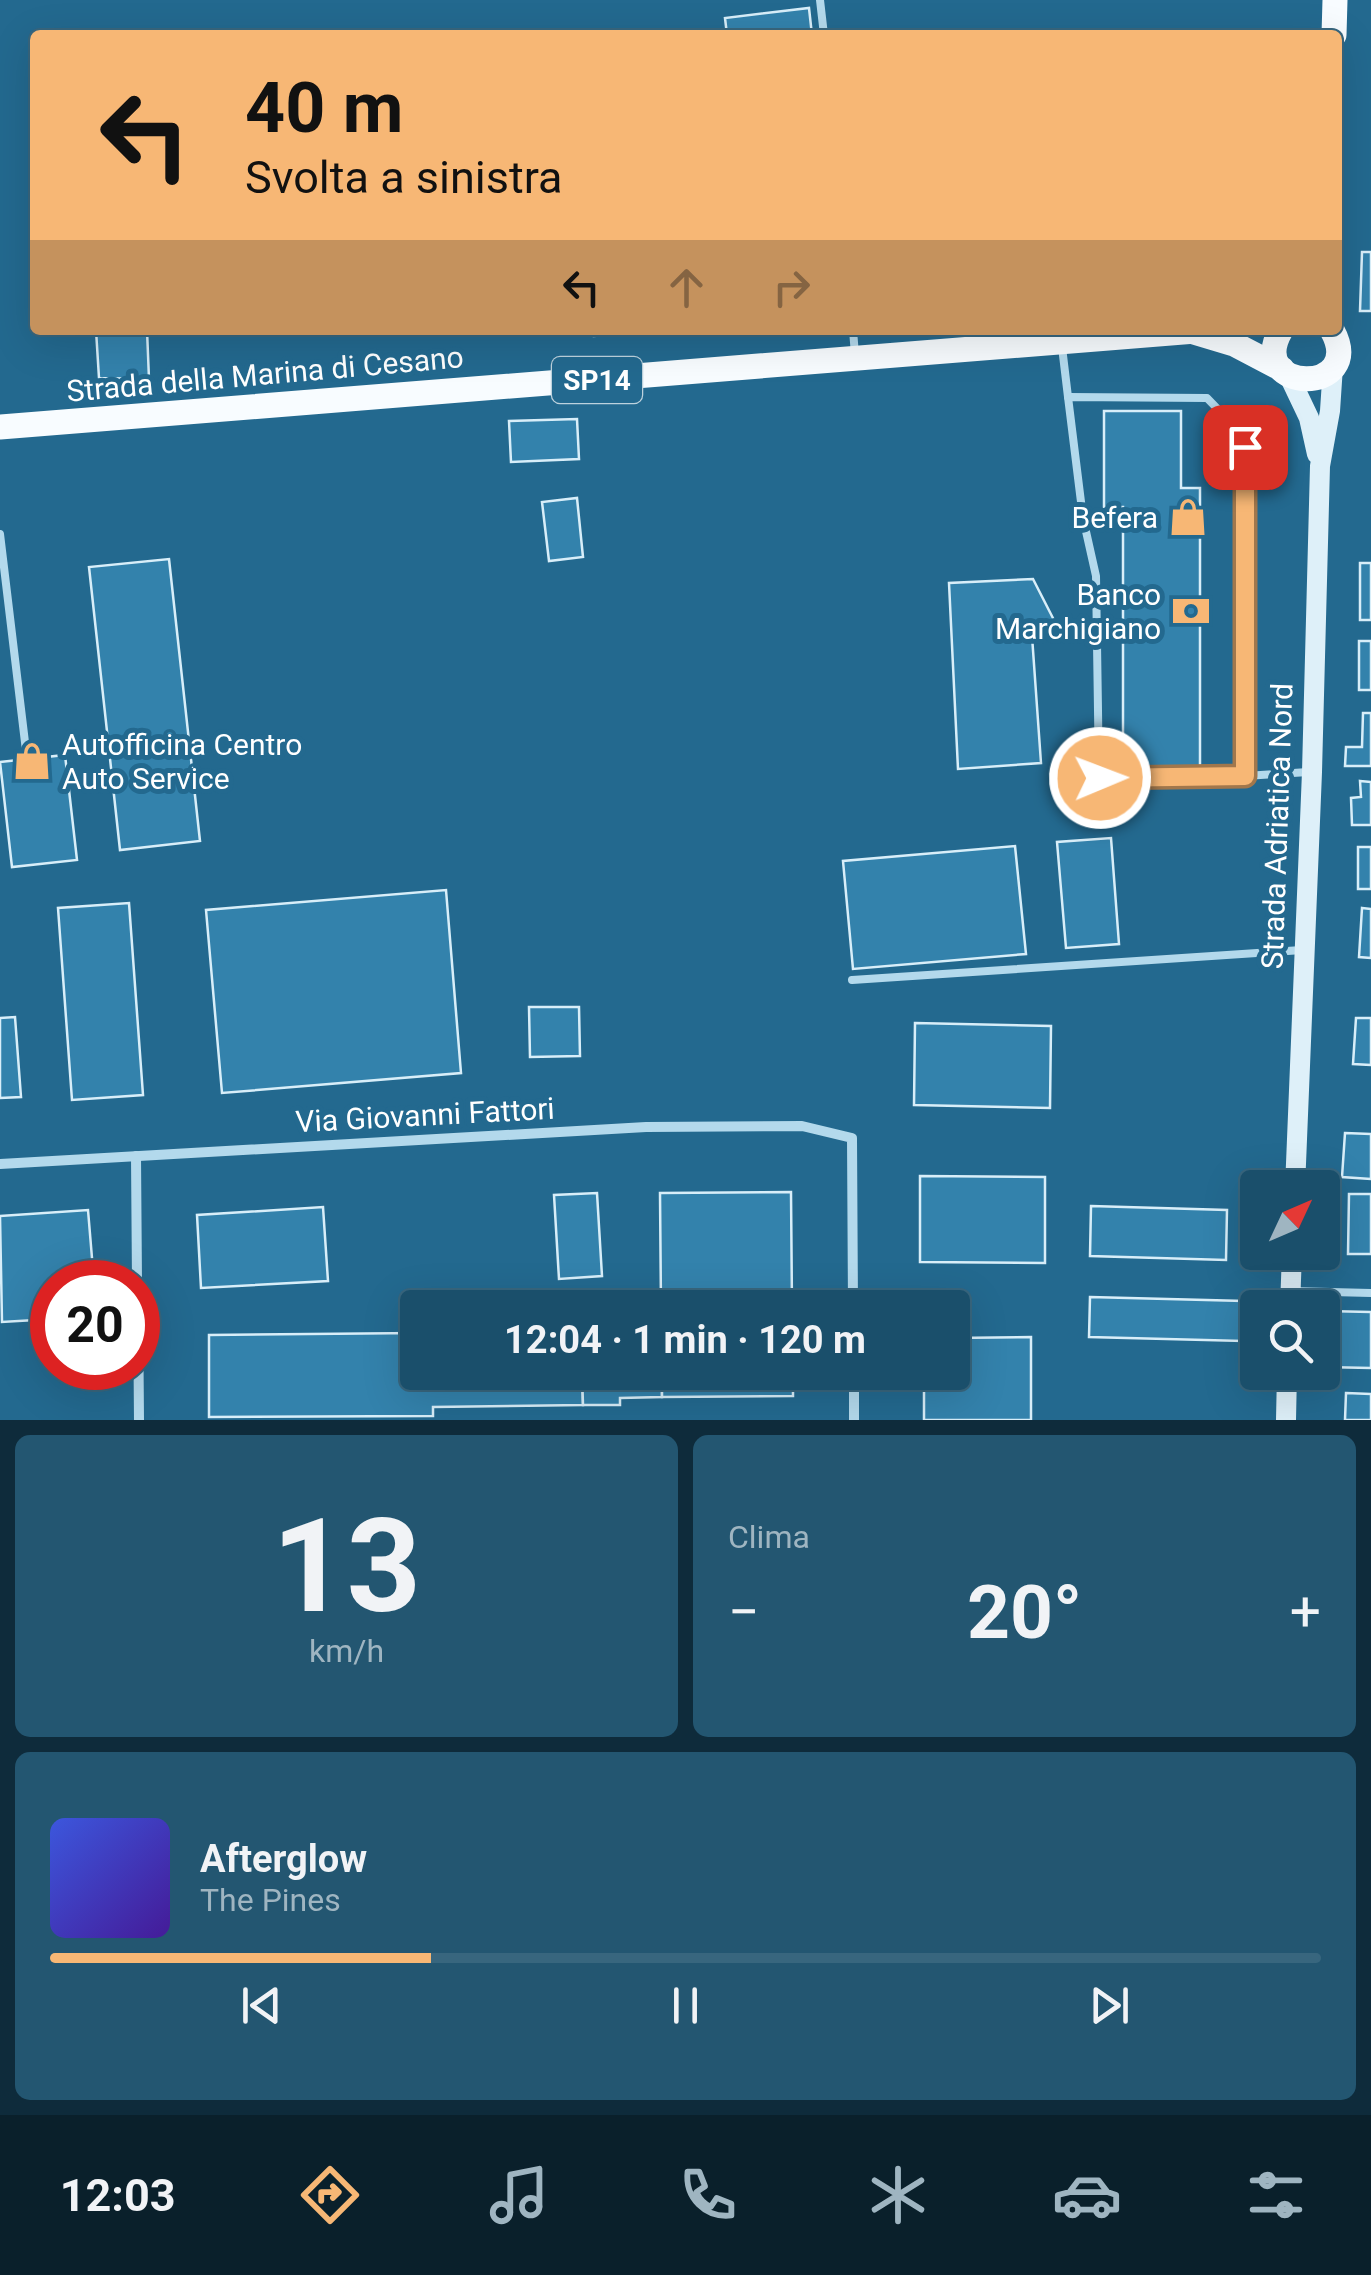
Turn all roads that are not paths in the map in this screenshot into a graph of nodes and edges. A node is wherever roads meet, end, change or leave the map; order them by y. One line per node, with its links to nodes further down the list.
1 (820, 0): 3 (lane)
2 (1335, 0): 4 (main road)
3 (823, 30)
4 (1334, 30)
5 (854, 335): 11 (lane)
6 (1150, 335): 10 (main road, Strada della Marina di Cesano / SP14)
7 (1211, 335): 13 (main road, Strada della Marina di Cesano / SP14)
8 (1280, 335): 13 (main road, Strada Adriatica Nord)
9 (1334, 335): 12 (main road, Strada Adriatica Nord)
10 (1062, 342): 11 (main road, Strada della Marina di Cesano / SP14); 14 (lane)
11 (856, 359): 15 (main road, Strada della Marina di Cesano / SP14)
12 (1333, 366): 13 (main road); 16 (main road, Strada Adriatica Nord)
13 (1286, 372): 16 (main road, Strada Adriatica Nord)
14 (1068, 397): 20 (lane); 20 (lane)
15 (0, 428)
16 (1320, 466): 19 (main road, Strada Adriatica Nord)
17 (0, 534): 18 (lane)
18 (26, 759)
19 (1312, 772): 20 (lane); 21 (main road, Strada Adriatica Nord)
20 (1245, 776)
21 (1306, 950): 22 (lane); 25 (main road, Strada Adriatica Nord)
22 (852, 980)
23 (136, 1156): 24 (street, Via Giovanni Fattori); 26 (street); 27 (street, Via Giovanni Fattori)
24 (0, 1164)
25 (1296, 1170)
26 (137, 1260)
27 (853, 1290)
28 (1371, 1293): 29 (lane)
29 (1340, 1295)
30 (139, 1390): 33 (street)
31 (854, 1390): 34 (street)
32 (1287, 1390): 35 (main road)
33 (139, 1420)
34 (854, 1420)
35 (1286, 1420)

